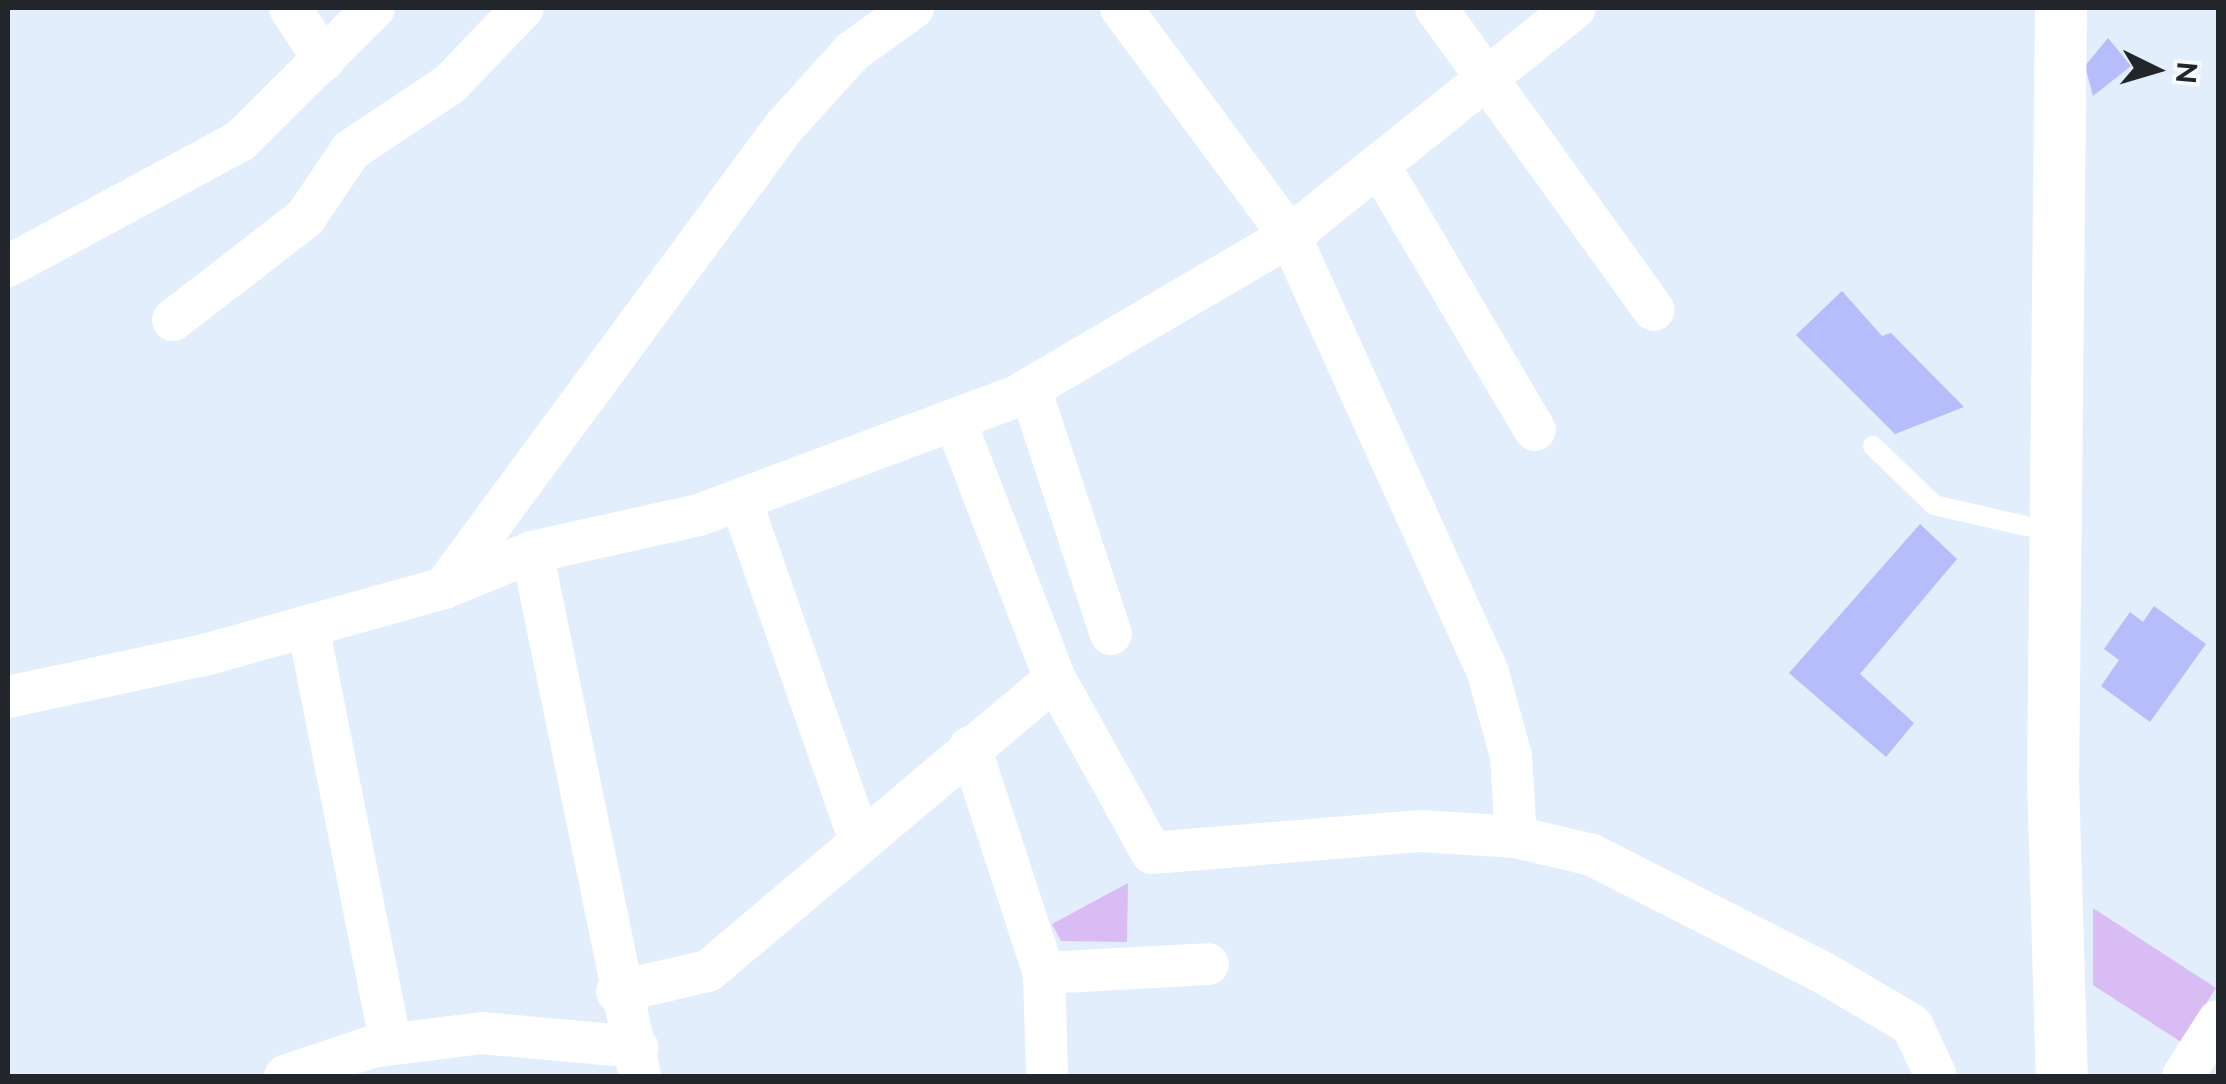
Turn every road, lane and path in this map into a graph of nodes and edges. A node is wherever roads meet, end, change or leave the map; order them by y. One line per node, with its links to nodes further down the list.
1 (290, 8): 10 (street)
2 (374, 8): 10 (street)
3 (524, 8): 16 (street)
4 (914, 8): 24 (street)
5 (1121, 8): 13 (street)
6 (1436, 8): 11 (street)
7 (1574, 8): 11 (street)
8 (2025, 8): 22 (street)
9 (2061, 8): 42 (street)
10 (324, 60): 14 (street)
11 (1488, 81): 12 (street); 15 (street)
12 (1380, 167): 13 (street); 19 (street)
13 (1290, 236): 17 (street); 31 (street)
14 (8, 266)
15 (1654, 310)
16 (173, 320)
17 (1030, 388): 18 (street); 26 (street)
18 (954, 421): 21 (street); 27 (street)
19 (1535, 430)
20 (1873, 446): 22 (lane)
21 (740, 502): 23 (street); 30 (street)
22 (2026, 526): 41 (street)
23 (532, 552): 24 (street); 34 (street)
24 (444, 588): 25 (street)
25 (308, 626): 28 (street); 36 (street)
26 (1112, 634)
27 (1055, 678): 29 (street); 31 (street)
28 (8, 697)
29 (970, 746): 30 (street); 33 (street)
30 (858, 836): 34 (street)
31 (1516, 837): 40 (street)
32 (1208, 964): 33 (street)
33 (1044, 973): 39 (street)
34 (617, 992): 37 (street)
35 (2218, 1021): 43 (street)
36 (379, 1056): 37 (street); 38 (street)
37 (638, 1062)
38 (285, 1076)
39 (1047, 1076)
40 (1936, 1076)
41 (2028, 1076)
42 (2062, 1076)
43 (2183, 1076)

